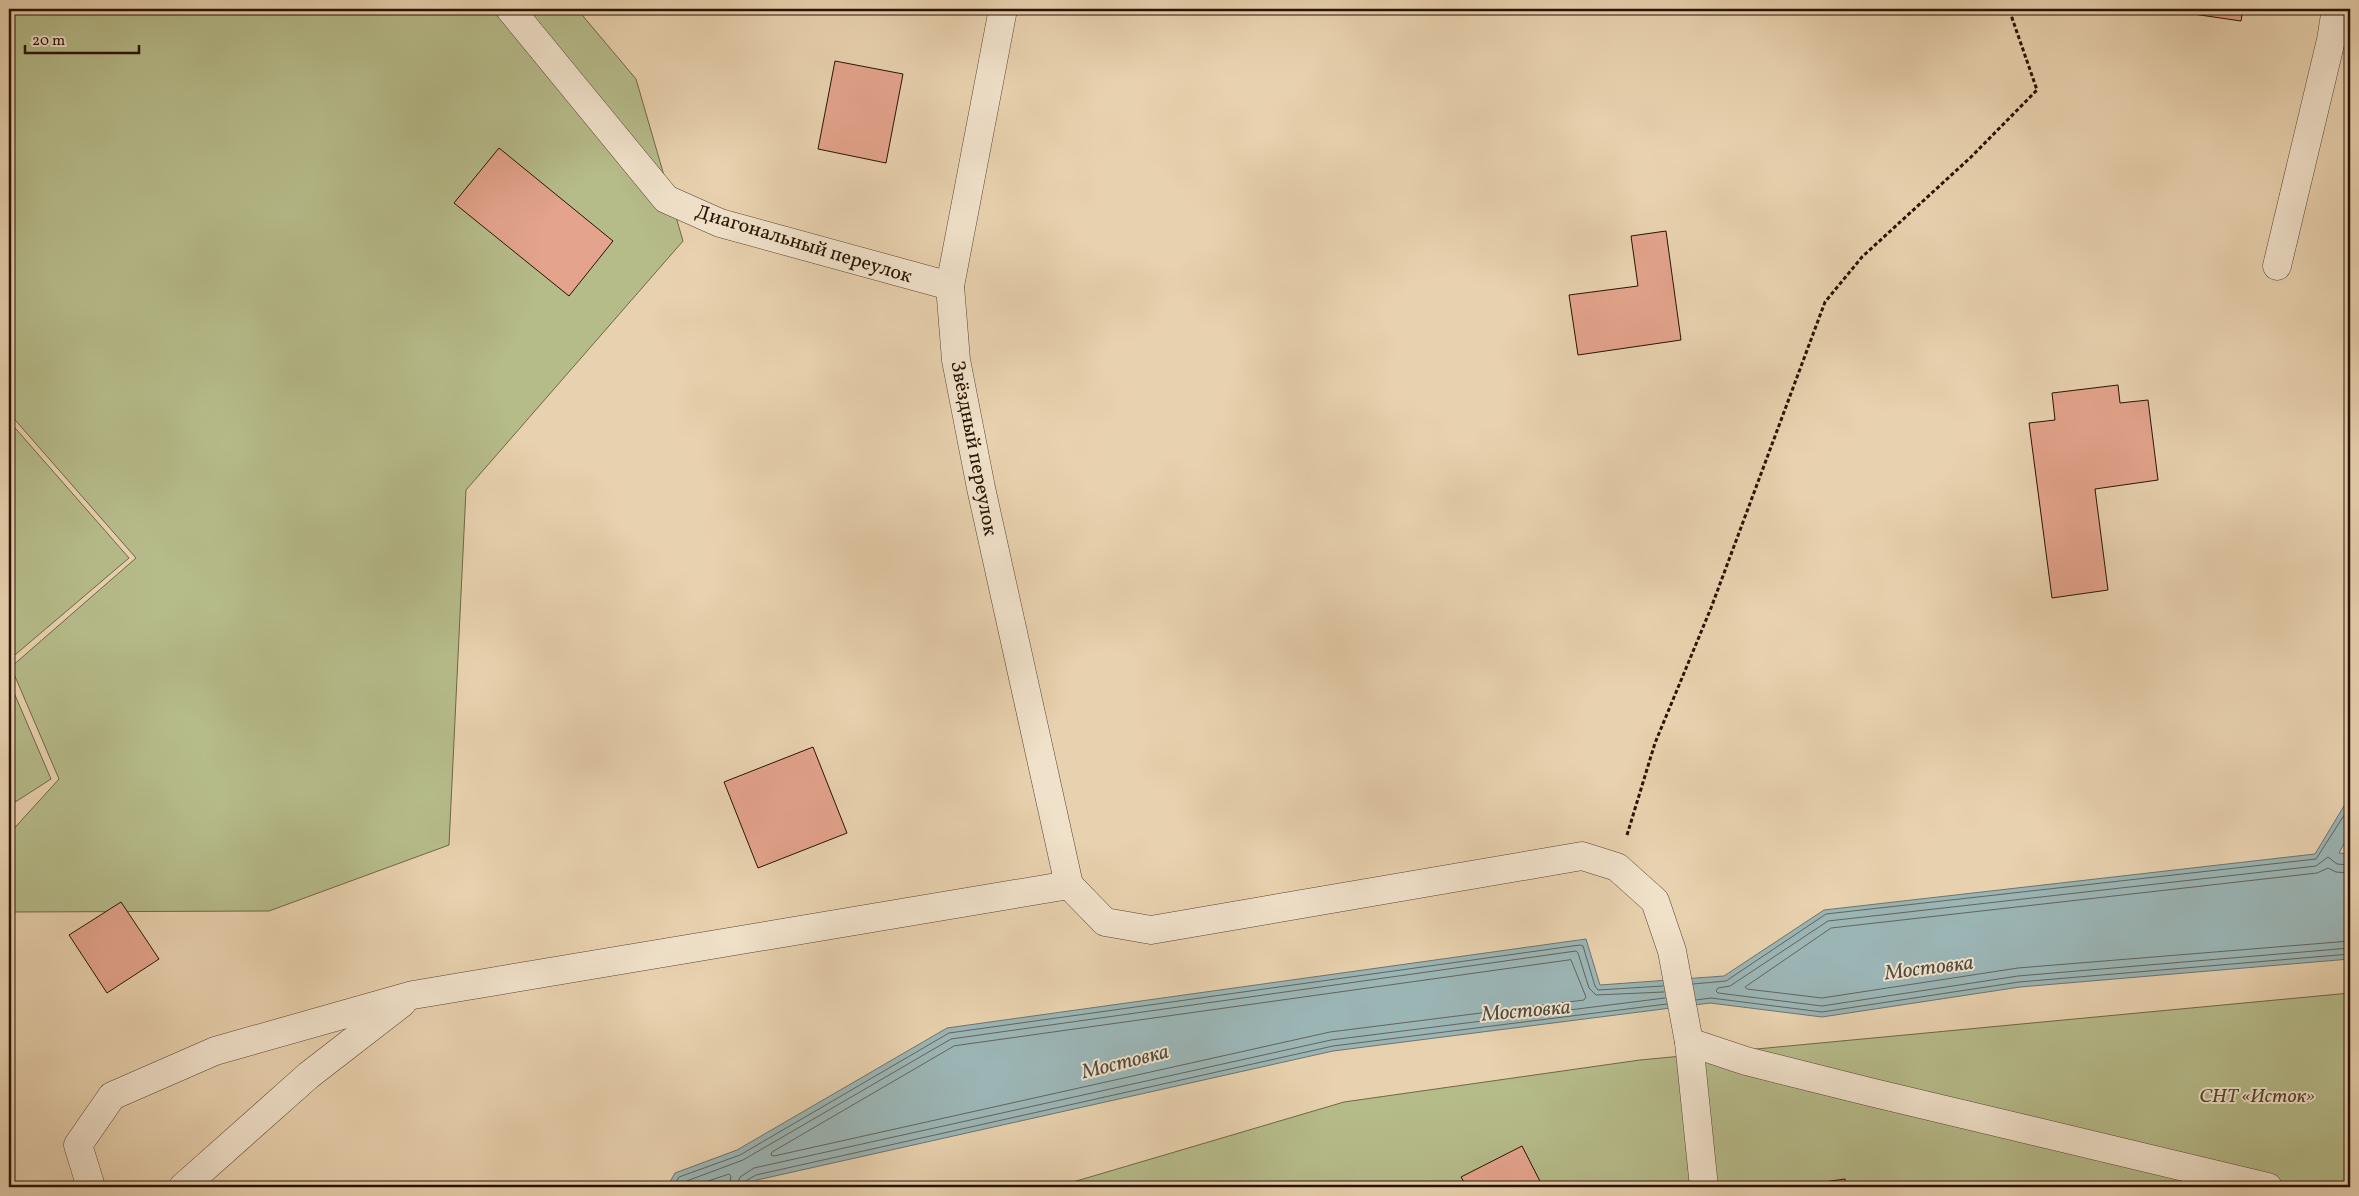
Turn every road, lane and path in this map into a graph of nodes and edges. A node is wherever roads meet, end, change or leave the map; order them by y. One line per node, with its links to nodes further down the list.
1 (510, 9): 6 (street, Диагональный переулок)
2 (1003, 9): 6 (street, Звёздный переулок)
3 (2012, 9): 7 (path)
4 (2336, 9): 5 (street)
5 (2277, 266)
6 (950, 286): 8 (street, Звёздный переулок)
7 (1617, 867): 8 (street); 10 (street)
8 (1069, 885): 9 (street)
9 (413, 995): 11 (street); 12 (street)
10 (1686, 1030): 13 (street); 14 (street)
11 (91, 1187)
12 (183, 1187)
13 (1704, 1187)
14 (2268, 1187)

